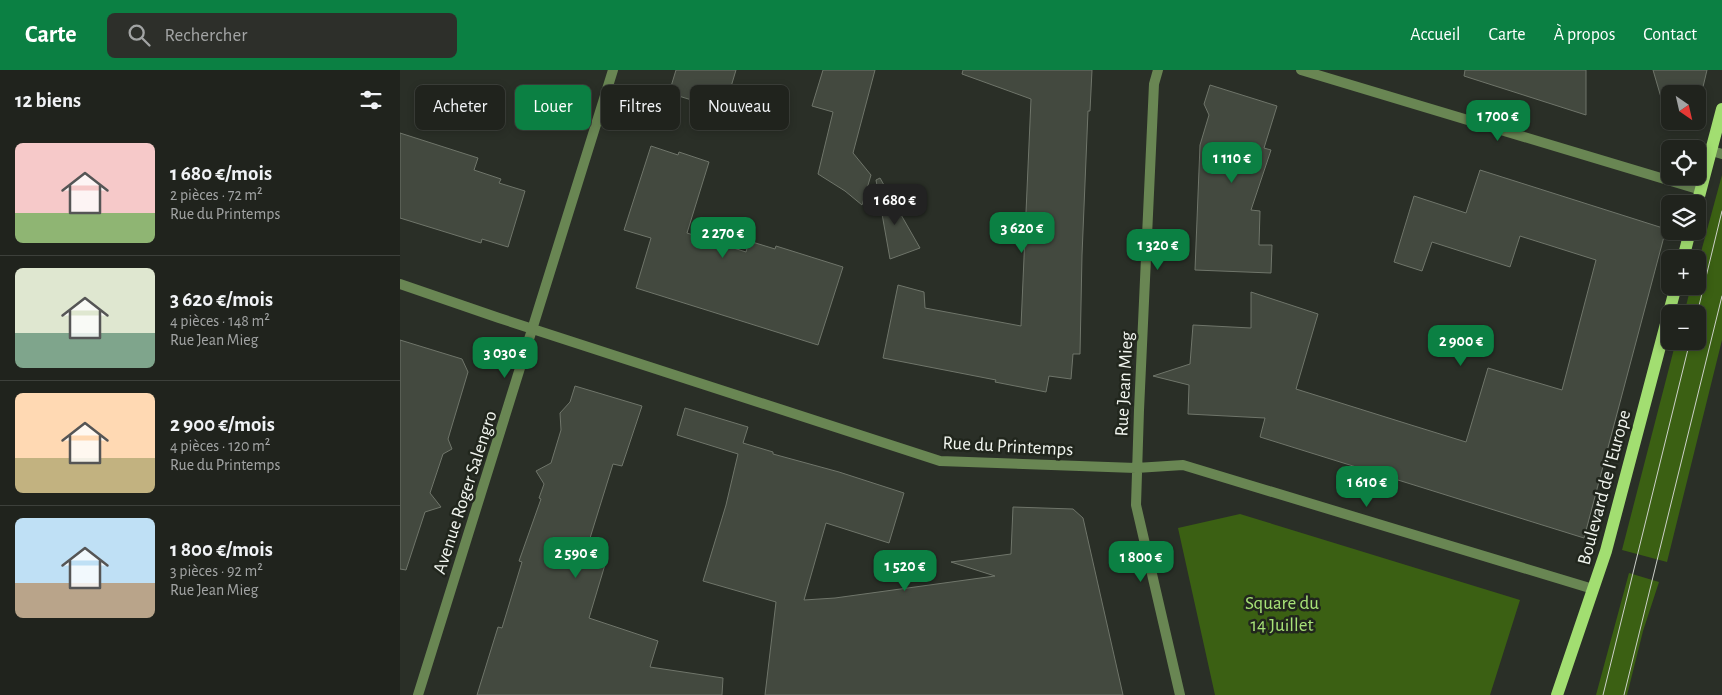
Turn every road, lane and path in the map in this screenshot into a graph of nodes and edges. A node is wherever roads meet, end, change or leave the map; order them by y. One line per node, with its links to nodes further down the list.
1 (613, 70): 10 (street, Avenue Roger Salengro)
2 (1158, 70): 11 (street, Rue Jean Mieg)
3 (1302, 70): 6 (street)
4 (1722, 108): 5 (main road)
5 (1717, 152): 6 (main road)
6 (1701, 190): 7 (main road)
7 (1700, 195)
8 (400, 284): 10 (street, Rue du Printemps)
9 (1674, 295): 12 (main road, Boulevard de l'Europe)
10 (534, 330): 11 (street, Rue du Printemps); 13 (street, Avenue Roger Salengro)
11 (1136, 468): 12 (street, Rue du Printemps); 14 (street, Rue Jean Mieg)
12 (1594, 589): 15 (main road, Boulevard de l'Europe)
13 (418, 695)
14 (1180, 695)
15 (1557, 695)

